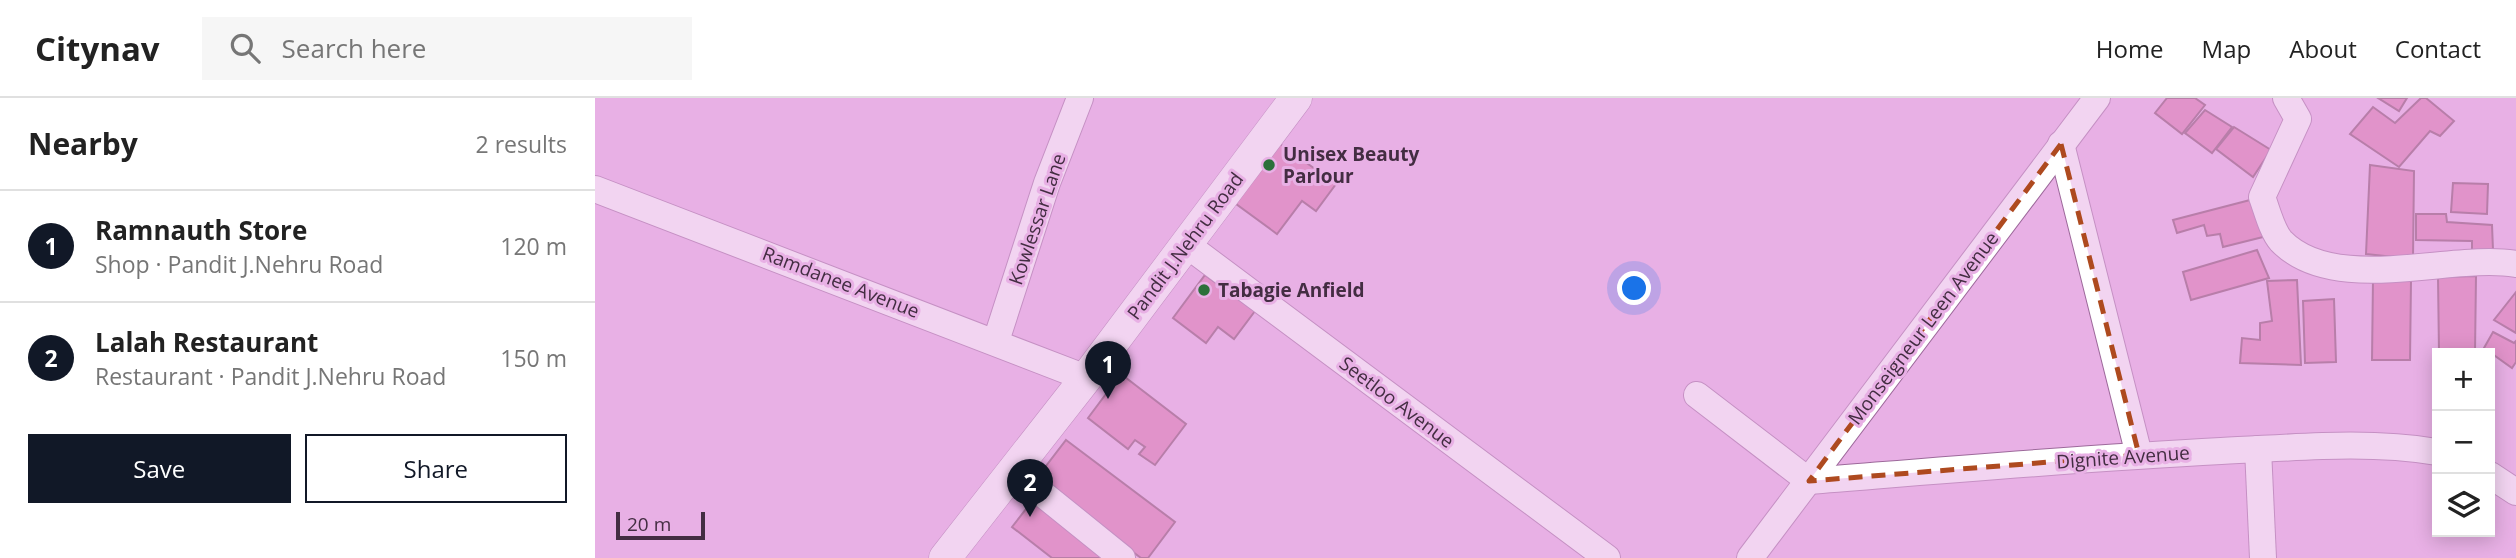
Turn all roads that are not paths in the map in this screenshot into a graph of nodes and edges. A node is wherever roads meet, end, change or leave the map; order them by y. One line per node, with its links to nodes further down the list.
1 (1080, 98): 9 (street, Kowlessar Lane)
2 (1296, 98): 7 (street, Pandit J.Nehru Road)
3 (2097, 98): 5 (street, Monseigneur Leen Avenue)
4 (2286, 98): 8 (street)
5 (2061, 144): 14 (street); 17 (street, Monseigneur Leen Avenue)
6 (595, 189): 9 (street, Ramdanee Avenue)
7 (1187, 245): 10 (street, Pandit J.Nehru Road); 21 (street, Seetloo Avenue)
8 (2516, 264)
9 (996, 341): 10 (street, Ramdanee Avenue)
10 (1086, 378): 15 (street, Pandit J.Nehru Road)
11 (1697, 395): 17 (street)
12 (2258, 449): 13 (street, Dignite Avenue); 14 (street, Dignite Avenue); 23 (street)
13 (2432, 451)
14 (2139, 455): 17 (street, Dignite Avenue)
15 (1013, 470): 19 (street, Pandit J.Nehru Road); 20 (street)
16 (2495, 478): 18 (street)
17 (1809, 481): 22 (street, Monseigneur Leen Avenue)
18 (2516, 492)
19 (944, 558)
20 (1122, 558)
21 (1607, 558)
22 (1750, 558)
23 (2263, 558)

